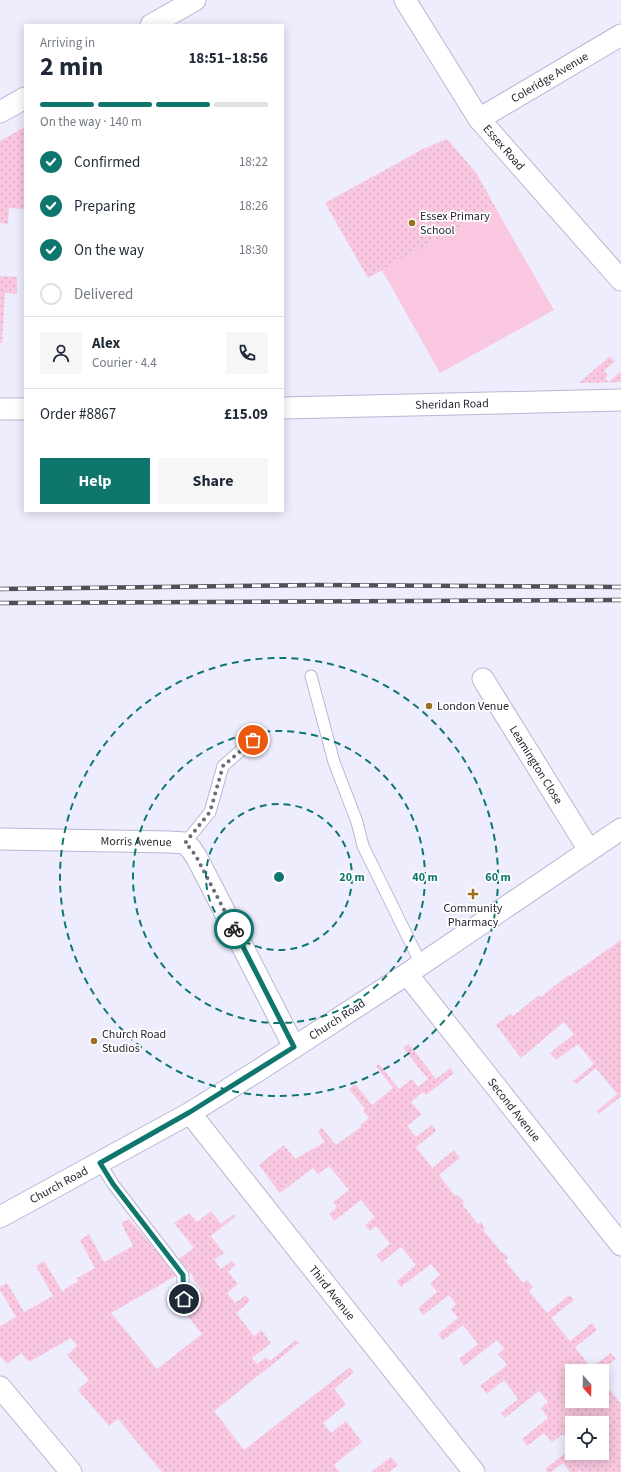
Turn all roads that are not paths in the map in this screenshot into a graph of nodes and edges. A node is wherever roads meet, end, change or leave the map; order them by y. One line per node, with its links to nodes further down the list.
1 (195, 0): 3 (street)
2 (405, 0): 7 (street, Essex Road)
3 (153, 24)
4 (621, 35): 7 (street, Coleridge Avenue)
5 (24, 99): 6 (street)
6 (0, 112)
7 (479, 119): 8 (street, Essex Road)
8 (621, 280)
9 (621, 400): 11 (street, Sheridan Road)
10 (24, 408): 12 (street)
11 (284, 408)
12 (0, 409)
13 (311, 676): 20 (lane)
14 (483, 679): 19 (street, Leamington Close)
15 (253, 740): 18 (lane)
16 (621, 829): 19 (street, Church Road)
17 (0, 839): 18 (street, Morris Avenue)
18 (185, 843): 21 (street, Morris Avenue)
19 (589, 850): 20 (street, Church Road)
20 (414, 969): 21 (street, Church Road); 25 (street, Second Avenue)
21 (294, 1047): 22 (street, Church Road)
22 (190, 1112): 23 (street, Church Road); 29 (street, Third Avenue)
23 (100, 1163): 24 (street, Church Road); 26 (lane)
24 (0, 1217)
25 (621, 1245)
26 (184, 1299)
27 (0, 1387): 28 (street)
28 (72, 1472)
29 (474, 1472)

